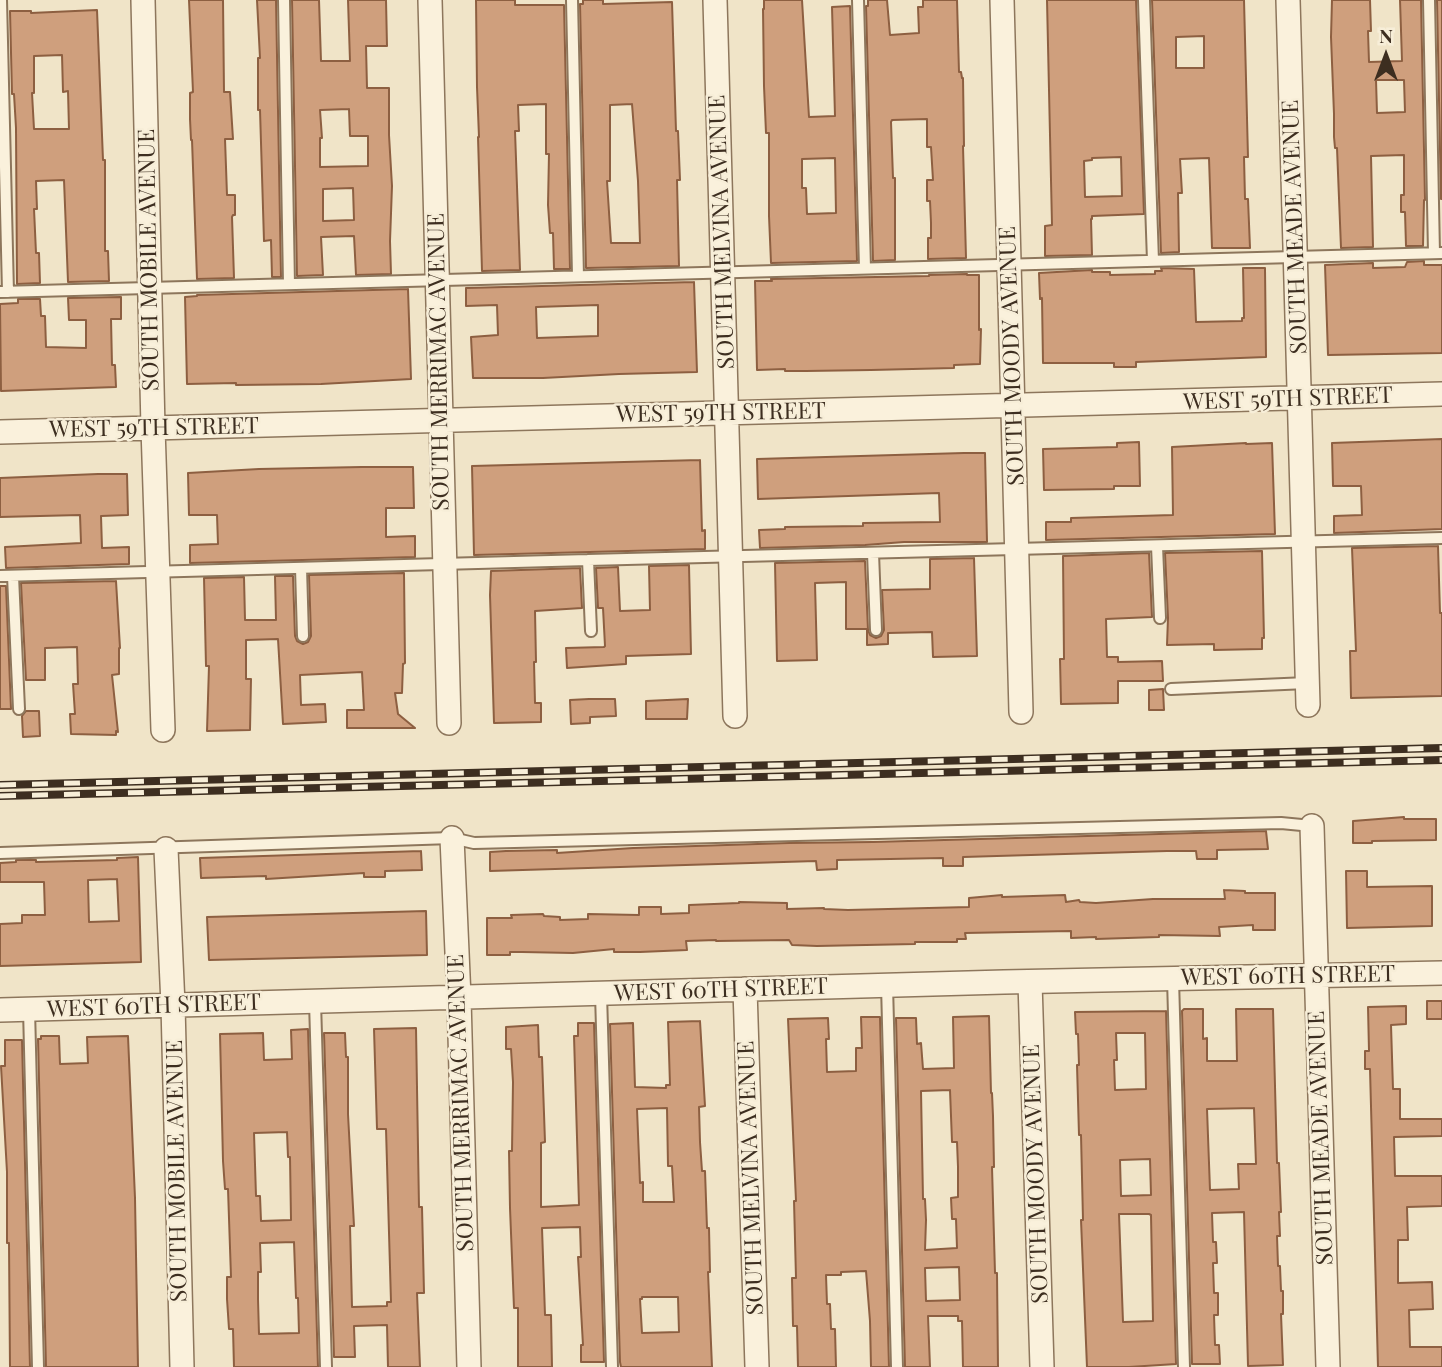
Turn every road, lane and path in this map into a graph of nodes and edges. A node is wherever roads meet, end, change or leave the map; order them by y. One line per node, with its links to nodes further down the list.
1 (1, 0): 22 (lane)
2 (143, 0): 21 (street, SOUTH MOBILE AVENUE)
3 (285, 0): 20 (lane)
4 (430, 0): 19 (street, SOUTH MERRIMAC AVENUE)
5 (572, 0): 18 (lane)
6 (715, 0): 17 (street, SOUTH MELVINA AVENUE)
7 (858, 0): 16 (lane)
8 (1002, 0): 15 (street, SOUTH MOODY AVENUE)
9 (1144, 0): 14 (lane)
10 (1288, 0): 13 (street, SOUTH MEADE AVENUE)
11 (1429, 0): 12 (lane)
12 (1438, 253): 13 (lane)
13 (1295, 257): 14 (lane); 24 (street, SOUTH MEADE AVENUE)
14 (1153, 261): 15 (lane)
15 (1010, 264): 16 (lane); 25 (street, SOUTH MOODY AVENUE)
16 (865, 268): 17 (lane)
17 (723, 272): 18 (lane); 26 (street, SOUTH MELVINA AVENUE)
18 (578, 276): 19 (lane)
19 (437, 280): 20 (lane); 27 (street, SOUTH MERRIMAC AVENUE)
20 (289, 284): 21 (lane)
21 (150, 288): 22 (lane); 28 (street, SOUTH MOBILE AVENUE)
22 (4, 292)
23 (1442, 394): 24 (street, WEST 59TH STREET)
24 (1299, 399): 25 (street, WEST 59TH STREET); 31 (street, SOUTH MEADE AVENUE)
25 (1014, 406): 26 (street, WEST 59TH STREET); 33 (street, SOUTH MOODY AVENUE)
26 (727, 413): 27 (street, WEST 59TH STREET); 35 (street, SOUTH MELVINA AVENUE)
27 (441, 421): 28 (street, WEST 59TH STREET); 37 (street, SOUTH MERRIMAC AVENUE)
28 (153, 428): 29 (street, WEST 59TH STREET); 39 (street, SOUTH MOBILE AVENUE)
29 (0, 432)
30 (1442, 538): 31 (lane)
31 (1303, 542): 32 (lane); 47 (street, SOUTH MEADE AVENUE)
32 (1157, 546): 33 (lane); 42 (lane)
33 (1017, 549): 34 (lane); 49 (street, SOUTH MOODY AVENUE)
34 (873, 553): 35 (lane); 43 (lane)
35 (730, 556): 36 (lane); 50 (street, SOUTH MELVINA AVENUE)
36 (588, 560): 37 (lane); 44 (lane)
37 (444, 564): 38 (lane); 51 (street, SOUTH MERRIMAC AVENUE)
38 (301, 568): 39 (lane); 45 (lane)
39 (158, 572): 41 (lane); 52 (street, SOUTH MOBILE AVENUE)
40 (0, 576): 41 (lane)
41 (13, 576): 48 (lane)
42 (1160, 618)
43 (876, 630)
44 (591, 631)
45 (303, 636)
46 (1171, 689): 47 (lane)
47 (1308, 694)
48 (19, 709)
49 (1021, 712)
50 (735, 716)
51 (449, 723)
52 (163, 730)
53 (1311, 826): 54 (lane); 58 (street, SOUTH MEADE AVENUE)
54 (452, 838): 55 (lane); 64 (street, SOUTH MERRIMAC AVENUE)
55 (166, 849): 56 (lane); 66 (street, SOUTH MOBILE AVENUE)
56 (0, 853)
57 (1442, 973): 58 (street, WEST 60TH STREET)
58 (1316, 976): 59 (street, WEST 60TH STREET); 78 (street, SOUTH MEADE AVENUE)
59 (1173, 979): 60 (street, WEST 60TH STREET); 77 (lane)
60 (1030, 982): 61 (street, WEST 60TH STREET); 76 (street, SOUTH MOODY AVENUE)
61 (887, 985): 62 (street, WEST 60TH STREET); 75 (lane)
62 (745, 989): 63 (street, WEST 60TH STREET); 74 (street, SOUTH MELVINA AVENUE)
63 (601, 994): 64 (street, WEST 60TH STREET); 73 (lane)
64 (459, 998): 65 (street, WEST 60TH STREET); 72 (street, SOUTH MERRIMAC AVENUE)
65 (315, 1002): 66 (street, WEST 60TH STREET); 71 (lane)
66 (173, 1005): 67 (street, WEST 60TH STREET); 70 (street, SOUTH MOBILE AVENUE)
67 (29, 1009): 68 (street, WEST 60TH STREET); 69 (lane)
68 (0, 1010)
69 (38, 1367)
70 (182, 1367)
71 (326, 1367)
72 (469, 1367)
73 (612, 1367)
74 (757, 1367)
75 (897, 1367)
76 (1042, 1367)
77 (1184, 1367)
78 (1328, 1367)

